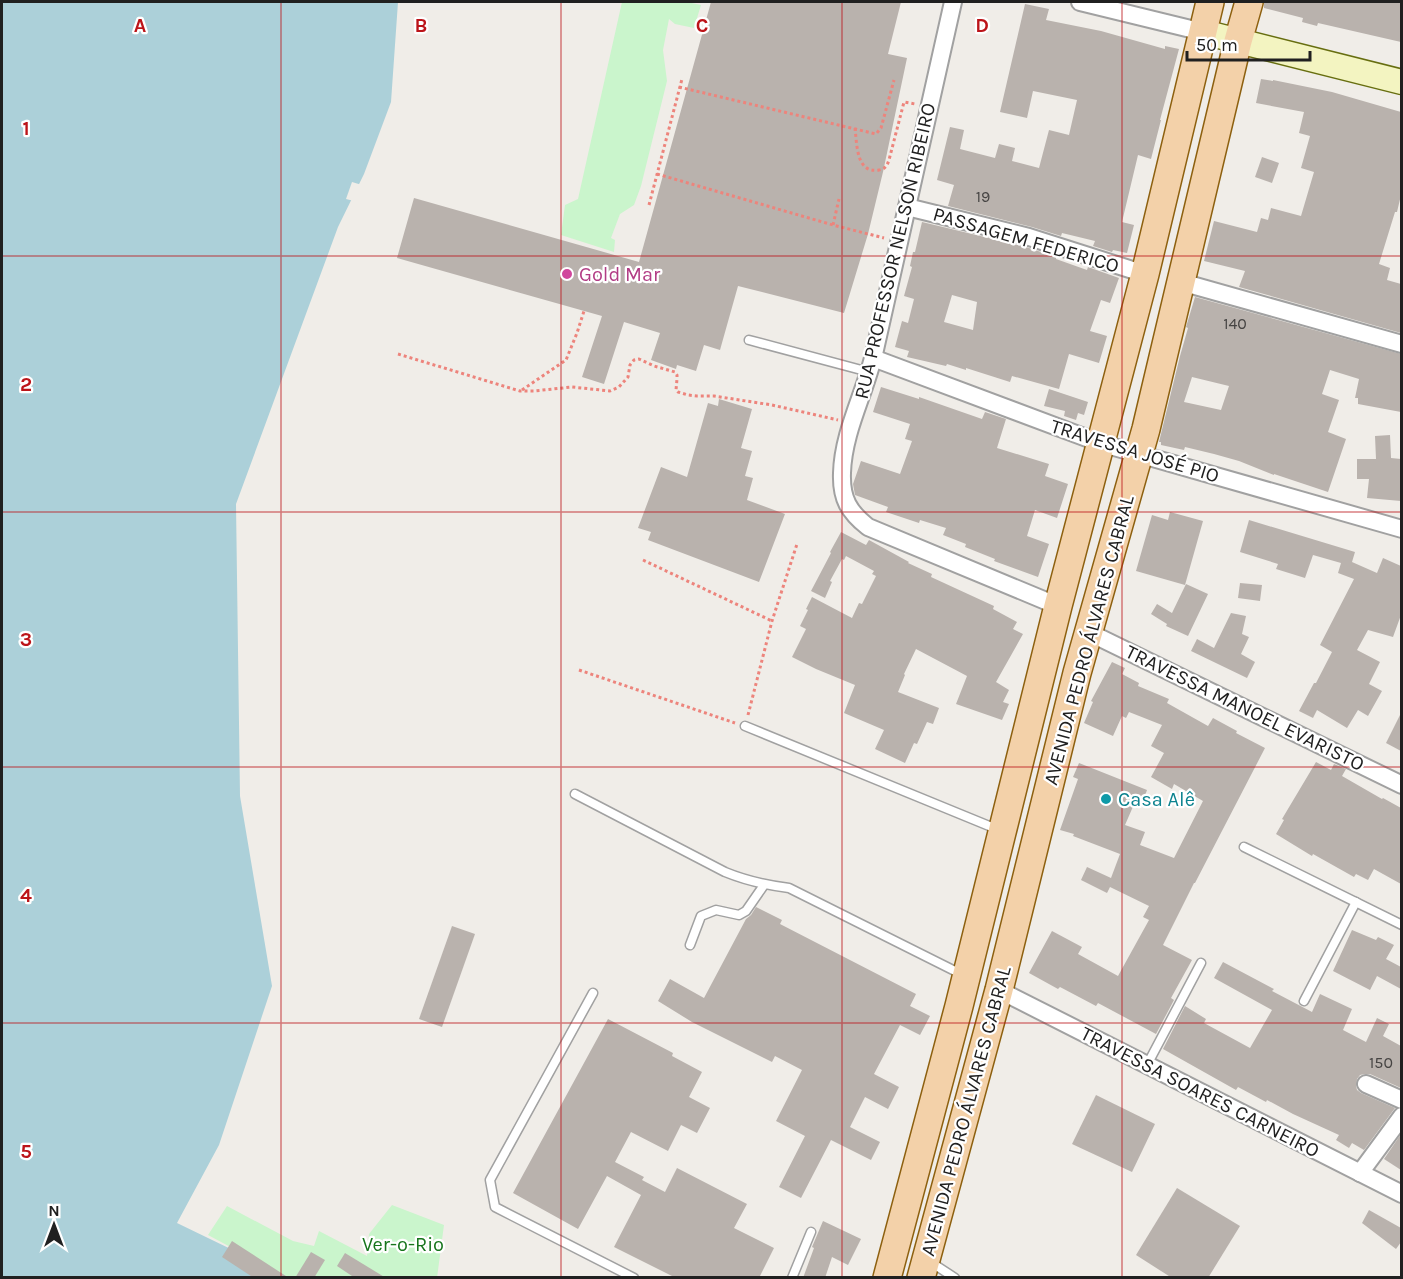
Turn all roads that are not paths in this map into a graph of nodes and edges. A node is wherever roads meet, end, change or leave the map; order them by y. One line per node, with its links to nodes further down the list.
1 (953, 2): 8 (street, RUA PROFESSOR NELSON RIBEIRO)
2 (1080, 2): 5 (street)
3 (1210, 2): 5 (main road, AVENIDA PEDRO ÁLVARES CABRAL)
4 (1249, 2): 6 (main road, AVENIDA PEDRO ÁLVARES CABRAL)
5 (1203, 32): 6 (street); 9 (main road, AVENIDA PEDRO ÁLVARES CABRAL)
6 (1238, 41): 7 (street); 10 (main road, AVENIDA PEDRO ÁLVARES CABRAL)
7 (1401, 82)
8 (907, 207): 9 (street, PASSAGEM FEDERICO); 13 (street, RUA PROFESSOR NELSON RIBEIRO)
9 (1144, 274): 14 (main road, AVENIDA PEDRO ÁLVARES CABRAL)
10 (1181, 282): 12 (street); 15 (main road, AVENIDA PEDRO ÁLVARES CABRAL)
11 (749, 340): 13 (lane)
12 (1401, 344)
13 (871, 365): 14 (street, TRAVESSA JOSÉ PIO); 17 (street, RUA PROFESSOR NELSON RIBEIRO)
14 (1100, 443): 15 (street, TRAVESSA JOSÉ PIO); 17 (main road, AVENIDA PEDRO ÁLVARES CABRAL)
15 (1138, 454): 16 (street, TRAVESSA JOSÉ PIO); 18 (main road, AVENIDA PEDRO ÁLVARES CABRAL)
16 (1401, 529)
17 (1058, 606): 19 (main road); 23 (main road, AVENIDA PEDRO ÁLVARES CABRAL)
18 (1088, 632): 19 (main road, AVENIDA PEDRO ÁLVARES CABRAL); 21 (street, TRAVESSA MANOEL EVARISTO)
19 (1077, 673): 31 (main road, AVENIDA PEDRO ÁLVARES CABRAL)
20 (745, 726): 23 (lane)
21 (1401, 784)
22 (575, 794): 25 (lane)
23 (1002, 832): 30 (main road, AVENIDA PEDRO ÁLVARES CABRAL)
24 (1244, 847): 26 (lane)
25 (764, 885): 28 (lane); 30 (lane)
26 (1356, 902): 27 (lane); 33 (lane)
27 (1401, 925)
28 (690, 945)
29 (1201, 963): 34 (lane)
30 (966, 976): 44 (main road, AVENIDA PEDRO ÁLVARES CABRAL)
31 (999, 990): 34 (street, TRAVESSA SOARES CARNEIRO); 41 (main road, AVENIDA PEDRO ÁLVARES CABRAL)
32 (592, 993): 42 (lane)
33 (1304, 1001)
34 (1147, 1065): 38 (street, TRAVESSA SOARES CARNEIRO)
35 (1366, 1084): 36 (street)
36 (1401, 1100)
37 (1401, 1116): 38 (street)
38 (1360, 1173): 39 (street, TRAVESSA SOARES CARNEIRO)
39 (1401, 1194)
40 (811, 1232): 43 (lane)
41 (924, 1269): 45 (lane)
42 (634, 1278)
43 (792, 1278)
44 (887, 1278)
45 (955, 1278)

